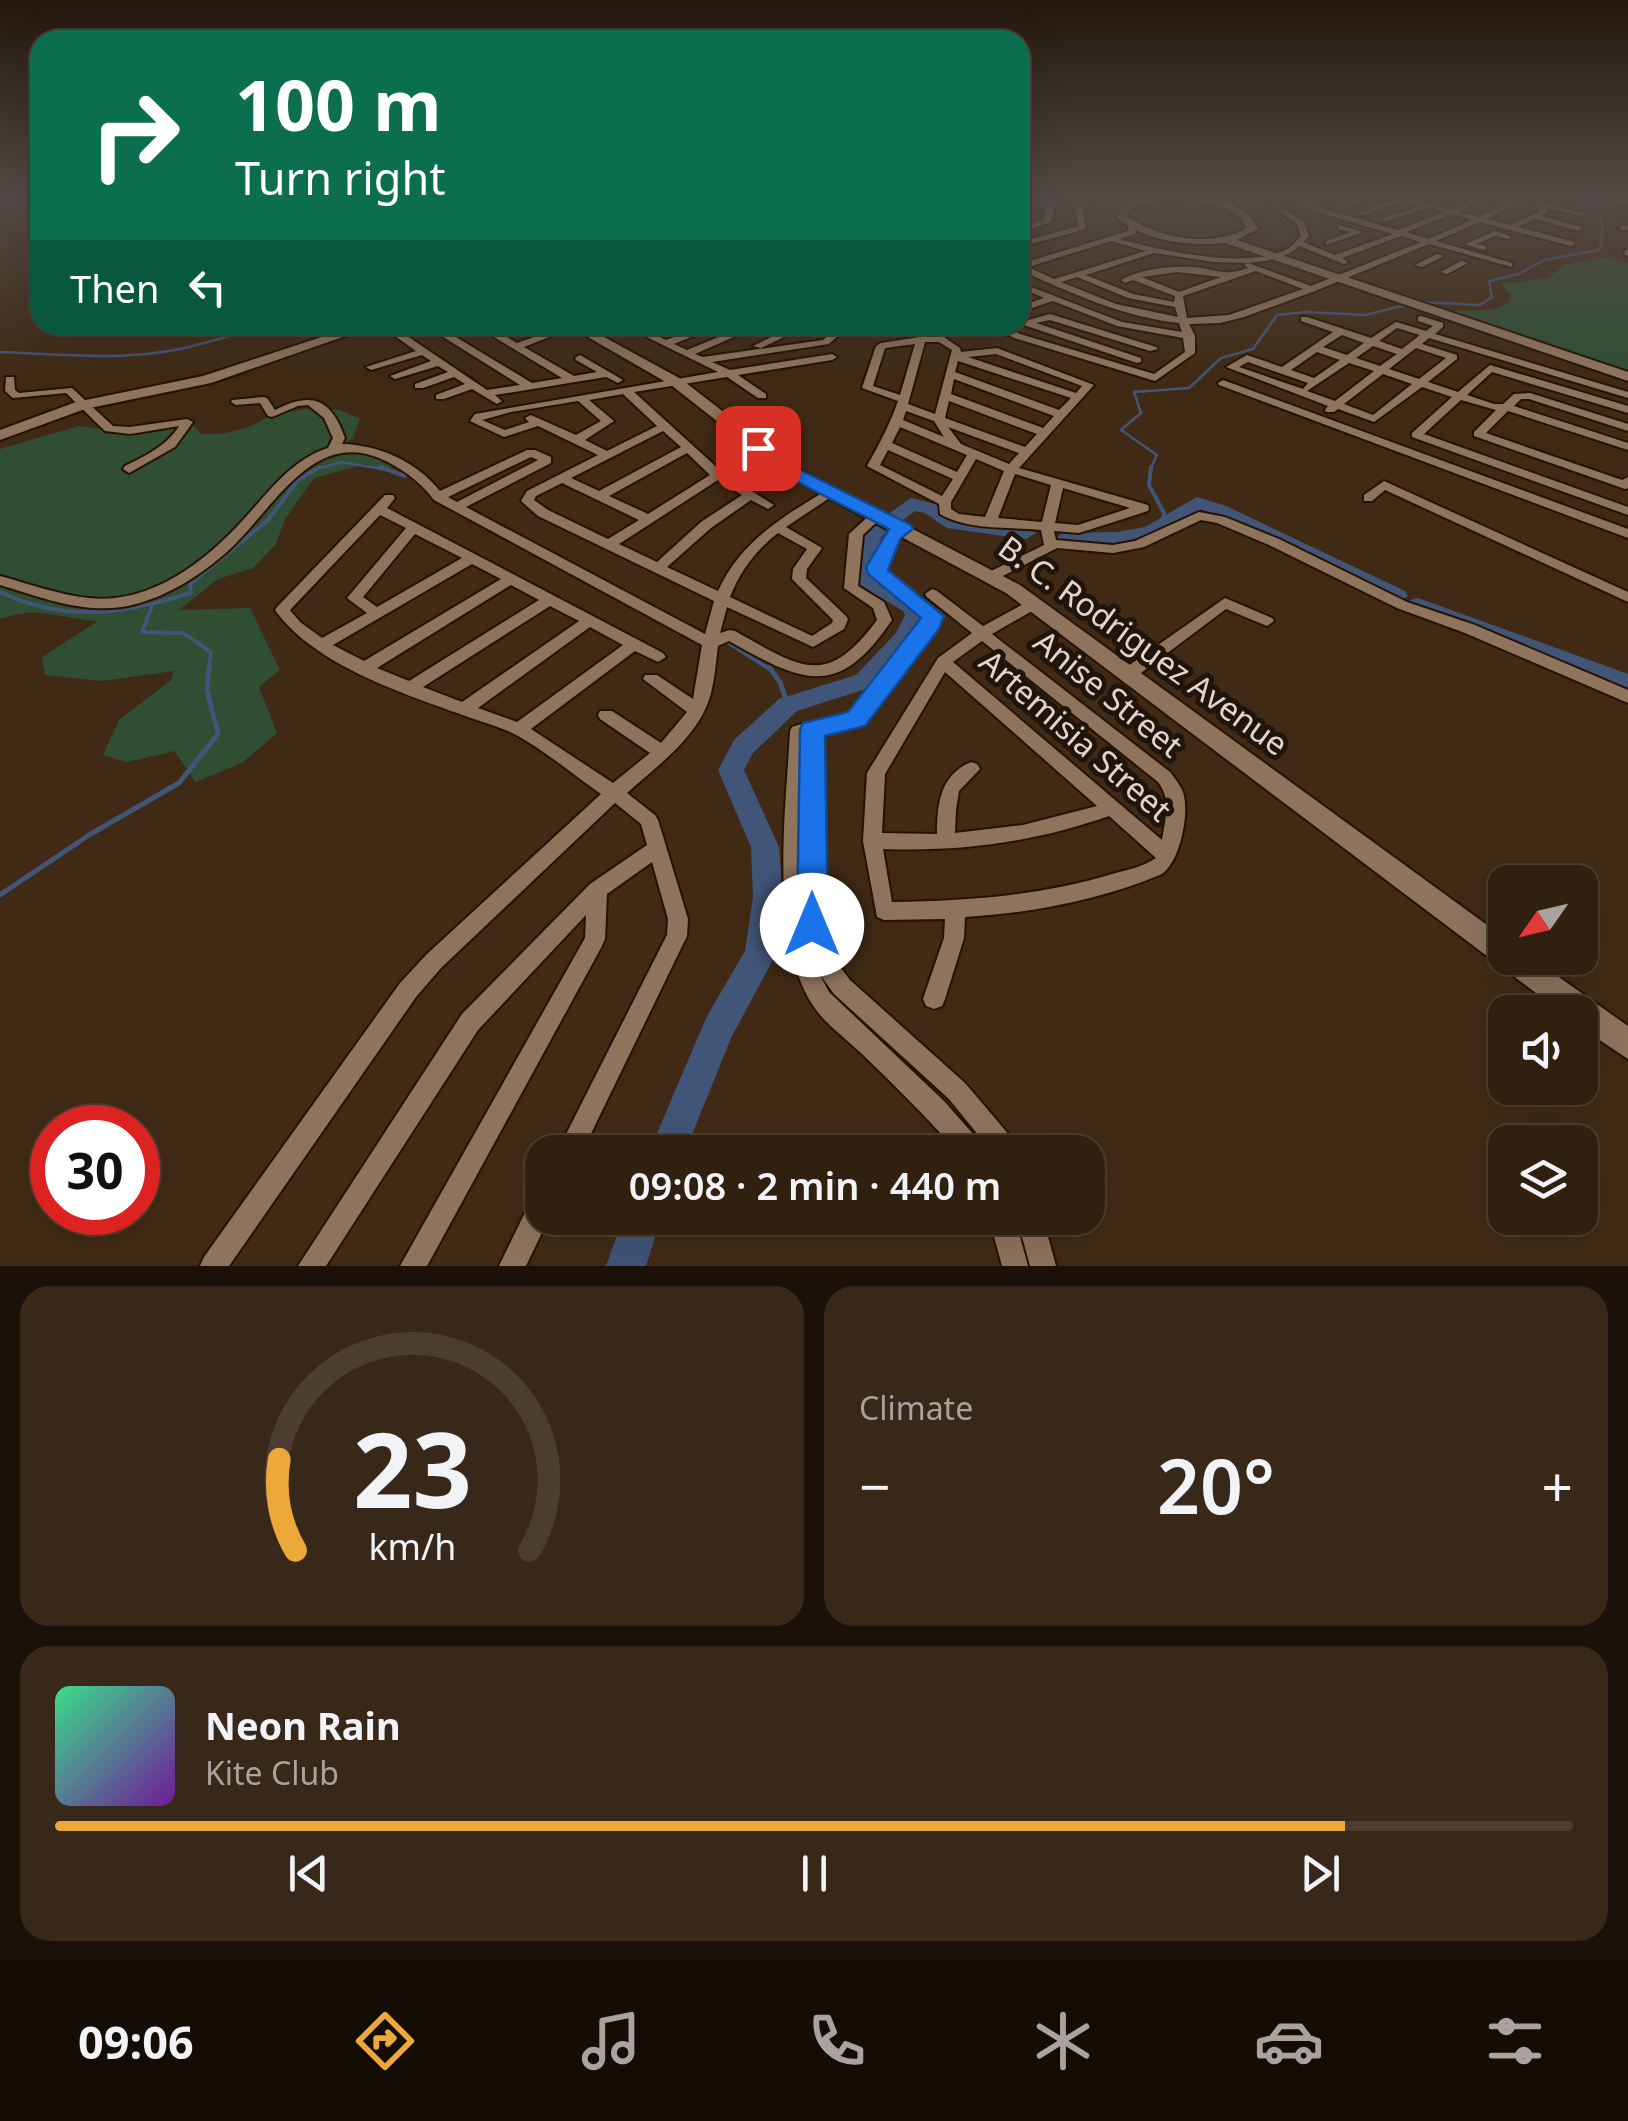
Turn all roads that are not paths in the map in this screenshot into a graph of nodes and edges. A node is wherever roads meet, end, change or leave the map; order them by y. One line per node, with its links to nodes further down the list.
1 (1062, 255): 17 (street)
2 (1142, 255): 25 (street)
3 (1182, 255): 15 (street)
4 (1275, 255): 11 (street)
5 (1330, 255): 13 (street)
6 (1343, 255): 13 (street)
7 (1394, 255): 22 (street)
8 (1437, 255): 12 (street)
9 (1473, 255): 14 (street)
10 (1490, 255): 14 (street)
11 (1278, 256): 15 (street); 27 (street)
12 (1440, 256): 16 (street); 18 (street)
13 (1335, 258): 22 (street)
14 (1484, 258): 19 (street)
15 (1240, 261): 21 (street)
16 (1464, 263): 20 (street); 24 (street)
17 (1030, 264)
18 (1419, 264)
19 (1510, 265)
20 (1477, 267)
21 (1256, 268): 26 (street); 30 (street)
22 (1362, 268): 27 (street)
23 (1030, 271): 28 (street)
24 (1444, 272)
25 (1077, 274): 28 (street); 33 (street)
26 (1230, 278): 33 (street); 33 (street)
27 (1338, 279): 30 (street); 35 (street)
28 (1054, 282): 29 (street); 38 (street)
29 (1030, 288)
30 (1312, 289): 38 (street)
31 (1030, 292): 32 (street)
32 (1050, 299): 34 (street); 41 (street)
33 (1178, 300): 38 (street)
34 (1030, 306)
35 (1421, 313): 54 (street); 86 (street)
36 (1304, 319): 40 (street)
37 (1030, 320): 62 (street)
38 (1186, 321): 56 (street)
39 (1030, 323): 71 (street)
40 (1342, 330): 58 (street); 61 (street)
41 (1162, 334): 56 (street); 62 (street)
42 (341, 335): 106 (street)
43 (401, 335): 64 (street)
44 (446, 335): 94 (street)
45 (495, 335): 60 (street)
46 (549, 335): 55 (street)
47 (594, 335): 88 (street, B. C. Rodriguez Avenue)
48 (646, 335): 59 (street)
49 (689, 335): 59 (street)
50 (732, 335): 65 (street)
51 (784, 335): 66 (street)
52 (836, 335): 66 (street)
53 (1016, 335): 78 (street)
54 (1428, 335): 58 (street); 63 (street); 97 (street)
55 (546, 336): 60 (street)
56 (1190, 336): 78 (street)
57 (921, 340): 68 (street); 105 (street); 105 (street)
58 (1373, 342): 63 (street); 70 (street)
59 (665, 344): 65 (street)
60 (516, 347): 84 (street)
61 (1315, 348): 70 (street); 77 (street)
62 (1154, 349): 71 (street)
63 (1410, 349): 76 (street); 91 (street)
64 (424, 352): 73 (street); 75 (street)
65 (685, 354): 72 (street)
66 (741, 354): 72 (street)
67 (832, 356): 74 (street)
68 (954, 356): 81 (street); 101 (street); 101 (street)
69 (580, 358): 87 (street)
70 (1348, 359): 76 (street); 89 (street)
71 (1137, 360): 78 (street)
72 (698, 361): 80 (street)
73 (439, 362): 79 (street); 82 (street)
74 (784, 365): 80 (street); 80 (street)
75 (371, 367)
76 (1382, 370): 91 (street); 107 (street)
77 (1282, 371): 85 (street); 89 (street)
78 (1126, 372)
79 (456, 374): 92 (street); 93 (street)
80 (729, 374): 88 (street)
81 (950, 374): 98 (street); 111 (street)
82 (395, 376)
83 (10, 378): 106 (street)
84 (571, 380): 87 (street); 94 (street)
85 (1266, 380): 95 (street); 96 (street)
86 (1628, 380)
87 (617, 382): 88 (street); 103 (street); 116 (street)
88 (676, 382): 136 (street, B. C. Rodriguez Avenue)
89 (1316, 382): 96 (street)
90 (1222, 383): 95 (street)
91 (1421, 383): 99 (street); 107 (street)
92 (474, 385): 100 (street); 102 (street)
93 (419, 386)
94 (530, 386): 102 (street)
95 (1248, 392): 113 (street)
96 (1300, 393): 107 (street)
97 (1628, 395)
98 (945, 396): 112 (street); 118 (street)
99 (1459, 396): 108 (street); 110 (street); 144 (street)
100 (440, 397)
101 (1080, 397): 111 (street)
102 (492, 398): 109 (street)
103 (581, 398): 109 (street); 120 (street)
104 (236, 402): 126 (street)
105 (901, 402): 112 (street); 115 (street)
106 (81, 404): 119 (street); 129 (street)
107 (1336, 406): 113 (street)
108 (1506, 407): 117 (street); 123 (street); 135 (street)
109 (511, 409): 114 (street); 114 (street)
110 (1628, 410)
111 (1062, 415): 118 (street)
112 (940, 419): 122 (street); 125 (street)
113 (1320, 419): 151 (street)
114 (539, 422): 120 (street)
115 (897, 422): 121 (street); 122 (street)
116 (665, 426): 124 (street); 128 (street)
117 (1628, 428)
118 (1045, 433): 125 (street)
119 (0, 435)
120 (576, 440): 128 (street)
121 (885, 444): 132 (street); 141 (street)
122 (956, 446): 127 (street)
123 (1628, 447)
124 (688, 448): 131 (street); 137 (street)
125 (1027, 452): 130 (street)
126 (332, 453): 139 (street); 158 (street)
127 (974, 454): 130 (street); 132 (street)
128 (609, 456): 133 (street)
129 (129, 469)
130 (1011, 469): 134 (street); 147 (street)
131 (718, 474): 138 (street); 145 (street)
132 (959, 477): 141 (street)
133 (563, 479): 137 (street); 153 (street)
134 (1058, 482): 150 (street); 150 (street)
135 (1628, 482)
136 (831, 492): 146 (street, B. C. Rodriguez Avenue); 149 (street)
137 (599, 496): 145 (street)
138 (749, 496): 142 (street); 155 (street)
139 (438, 497): 143 (street); 143 (street)
140 (1368, 498): 160 (street)
141 (945, 502): 147 (street)
142 (768, 506)
143 (457, 507): 170 (street)
144 (1628, 511)
145 (648, 520): 153 (street)
146 (890, 522): 156 (street, B. C. Rodriguez Avenue); 170 (street); 182 (street)
147 (990, 523): 150 (street)
148 (414, 527): 154 (street); 164 (street); 168 (street)
149 (776, 527): 161 (street); 161 (street)
150 (1047, 528): 152 (street)
151 (1628, 534)
152 (1051, 544): 156 (street); 177 (street)
153 (608, 545): 155 (street)
154 (472, 558): 157 (street); 164 (street)
155 (657, 569): 161 (street)
156 (992, 576): 163 (street, B. C. Rodriguez Avenue)
157 (510, 579): 162 (street); 173 (street)
158 (0, 580)
159 (932, 594): 167 (street, Anise Street)
160 (1628, 598)
161 (720, 599): 170 (street)
162 (550, 600): 165 (street); 176 (street)
163 (1034, 604): 167 (street, Anise Street); 174 (street, B. C. Rodriguez Avenue)
164 (378, 613): 168 (street)
165 (590, 621): 169 (street); 178 (street)
166 (1267, 621): 174 (street)
167 (984, 632): 172 (street, Anise Street); 190 (street, Anise Street)
168 (324, 644): 173 (street)
169 (634, 644): 171 (street); 181 (street)
170 (710, 650): 179 (street)
171 (658, 657)
172 (942, 662): 186 (street, Artemisia Street); 187 (street, Anise Street)
173 (363, 669): 176 (street)
174 (1127, 676): 193 (street, B. C. Rodriguez Avenue)
175 (651, 679): 179 (street)
176 (409, 690): 178 (street)
177 (1628, 696)
178 (464, 709): 181 (street)
179 (697, 710): 183 (street)
180 (606, 715): 183 (street)
181 (519, 728): 185 (street)
182 (805, 731): 198 (street); 199 (street)
183 (661, 751): 185 (street)
184 (971, 769): 188 (street)
185 (614, 793): 189 (street); 203 (street)
186 (1112, 808): 188 (street); 190 (street, Artemisia Street)
187 (872, 841): 188 (street); 192 (street, Anise Street)
188 (946, 842)
189 (658, 847): 191 (street); 197 (street)
190 (1167, 856): 192 (street, Anise Street)
191 (597, 890): 204 (street); 205 (street)
192 (955, 911): 195 (street)
193 (1488, 941)
194 (1534, 975): 196 (street, B. C. Rodriguez Avenue)
195 (934, 999)
196 (1628, 1044)
197 (576, 1135)
198 (958, 1135)
199 (993, 1135)
200 (527, 1235): 206 (street)
201 (1006, 1235): 207 (street)
202 (1035, 1235): 208 (street)
203 (214, 1266)
204 (311, 1266)
205 (413, 1266)
206 (512, 1266)
207 (1014, 1266)
208 (1043, 1266)

